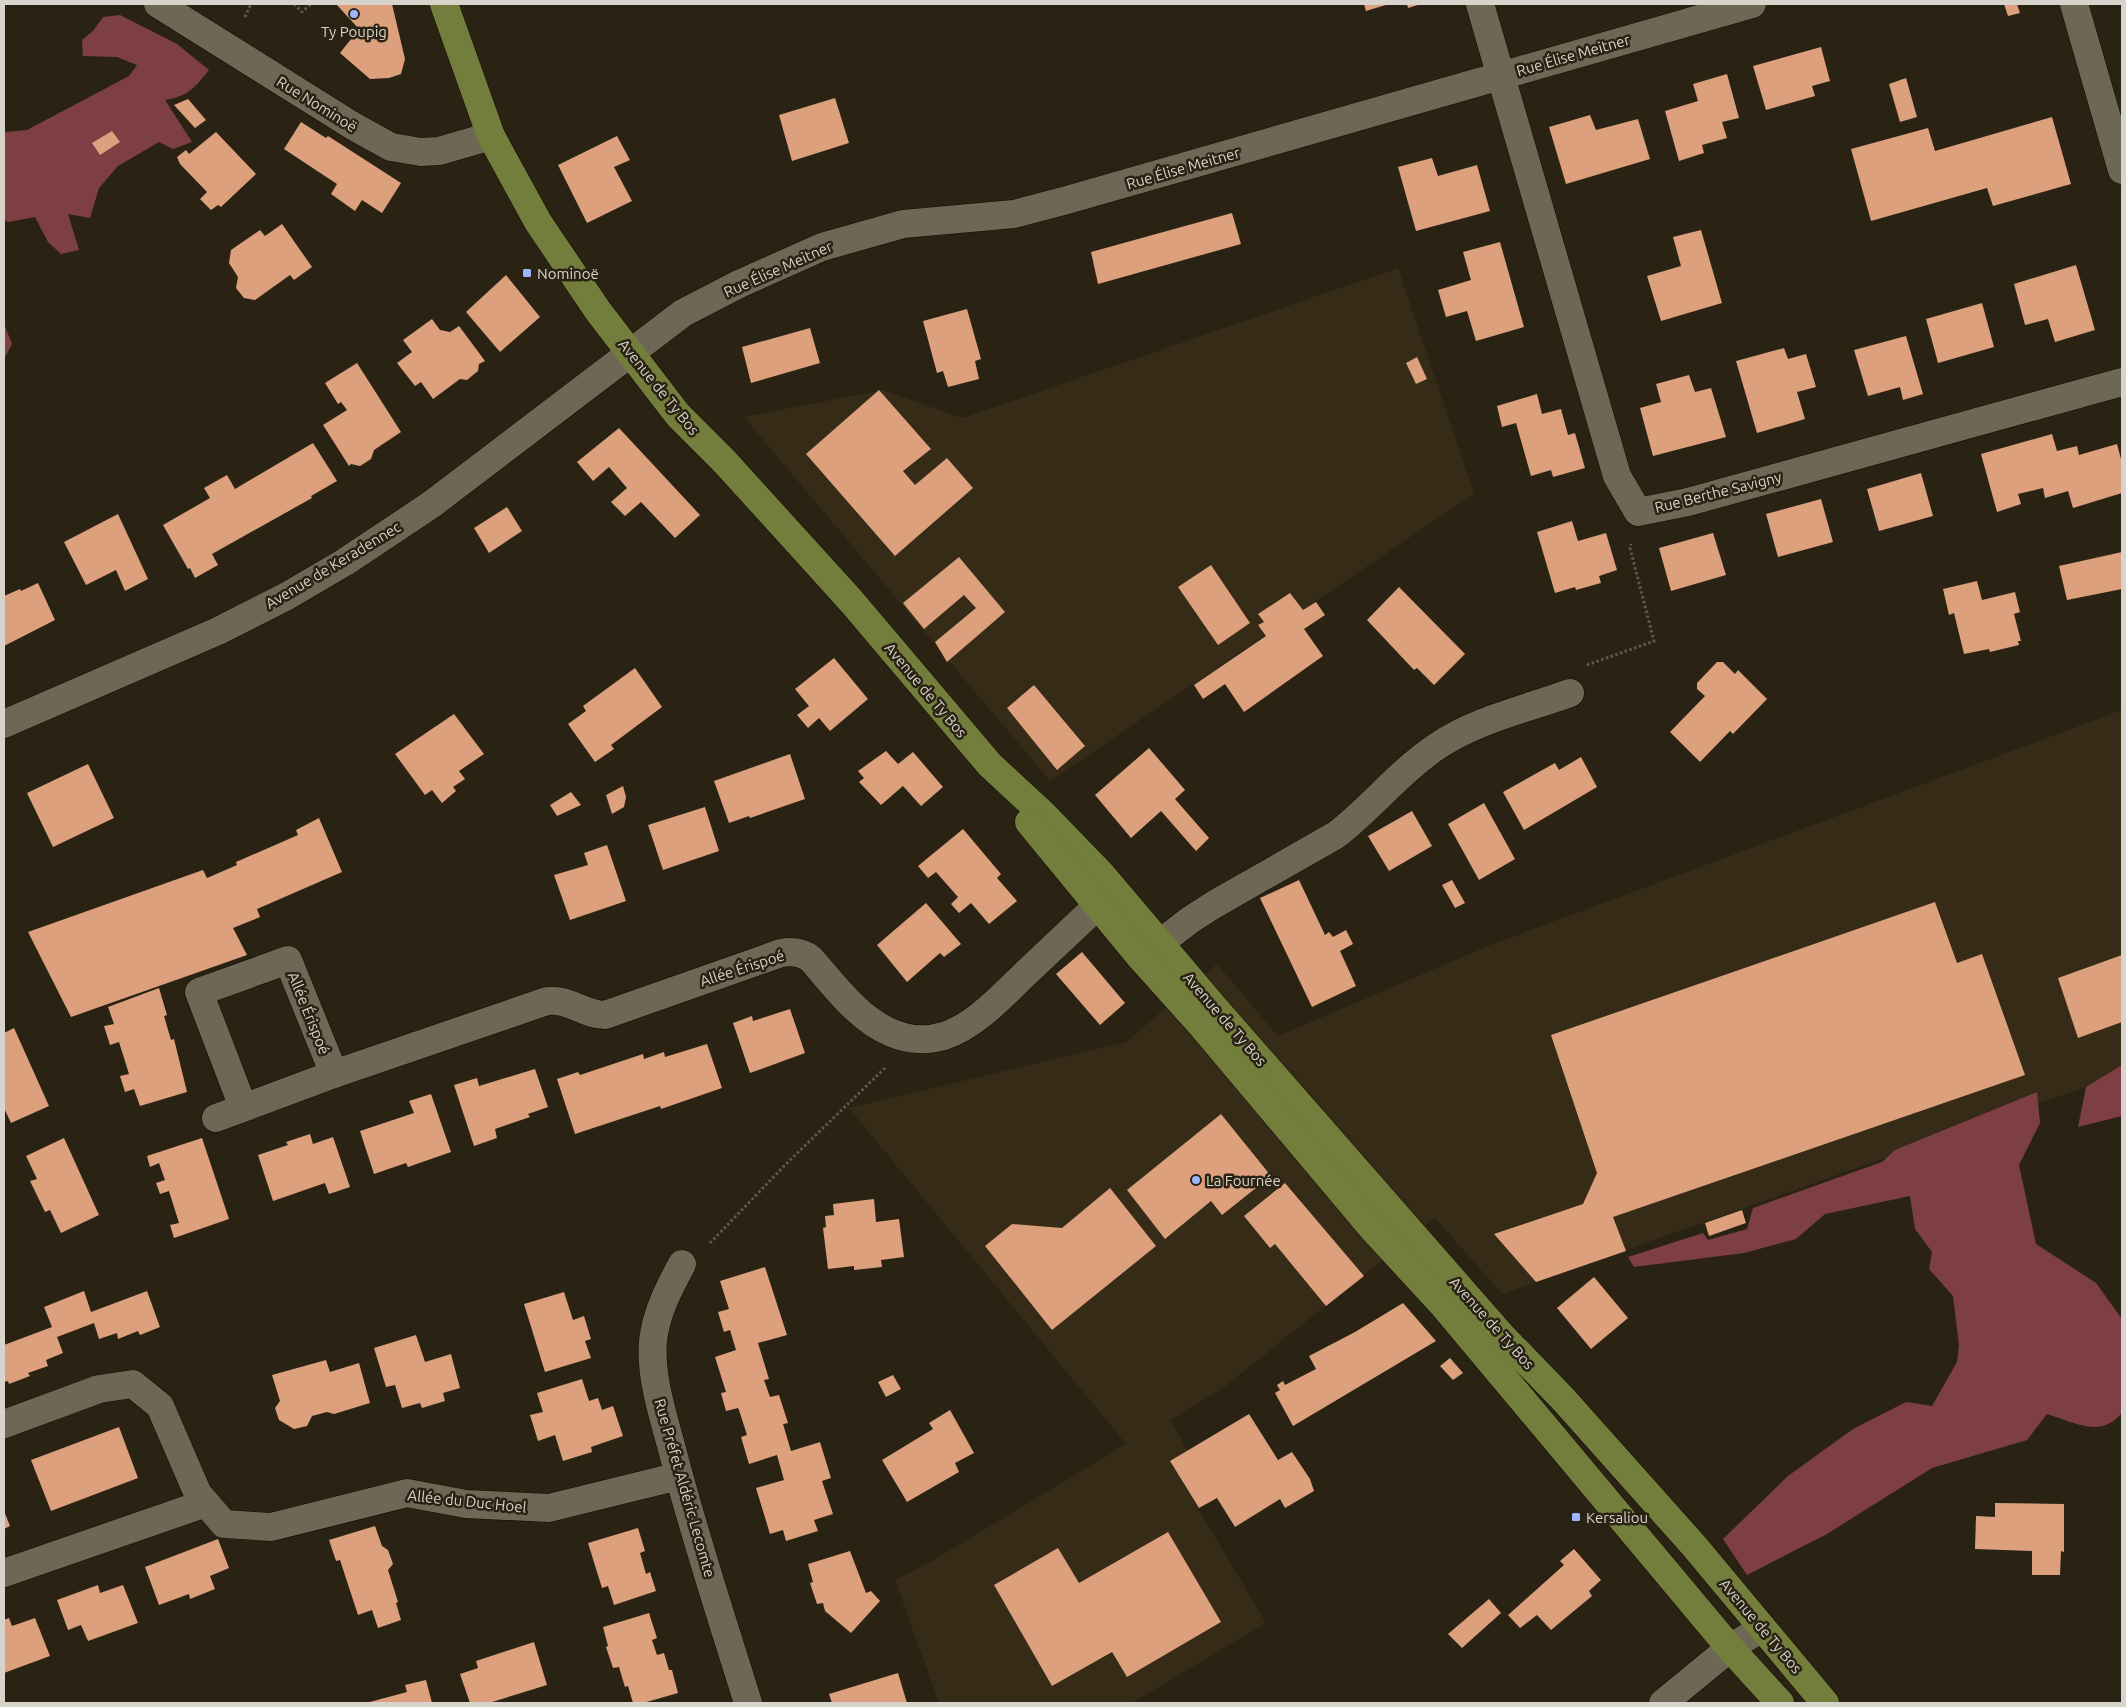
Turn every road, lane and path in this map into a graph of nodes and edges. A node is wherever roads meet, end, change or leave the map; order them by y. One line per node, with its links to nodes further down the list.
1 (158, 4): 9 (street, Rue Nominoë)
2 (294, 4): 3 (path)
3 (311, 4)
4 (444, 4): 9 (main road, Avenue de Ty Bos)
5 (1480, 4): 8 (street, Rue Berthe Savigny)
6 (1752, 4): 8 (street, Rue Élise Meitner)
7 (2074, 4): 10 (street)
8 (1500, 76): 11 (street, Rue Élise Meitner); 13 (street, Rue Berthe Savigny)
9 (491, 136): 11 (main road, Avenue de Ty Bos)
10 (2122, 170)
11 (630, 354): 15 (street, Avenue de Keradennec); 16 (main road, Avenue de Ty Bos)
12 (2122, 382): 13 (street, Rue Berthe Savigny)
13 (1638, 512): 14 (path)
14 (1570, 693): 17 (street)
15 (4, 724)
16 (1106, 897): 17 (main road, Avenue de Ty Bos); 18 (street, Allée Érispoé)
17 (1150, 950): 27 (main road, Avenue de Ty Bos); 28 (main road, Avenue de Ty Bos)
18 (908, 1038): 19 (street, Allée Érispoé); 22 (path)
19 (334, 1074): 20 (street, Allée Érispoé); 20 (street, Allée Érispoé)
20 (243, 1108): 21 (street, Allée Érispoé)
21 (216, 1118)
22 (682, 1264): 24 (street, Rue Préfet Aldéric Lecomte)
23 (4, 1424): 25 (street, Allée du Duc Hoel)
24 (679, 1476): 25 (street, Allée du Duc Hoel); 29 (street, Rue Préfet Aldéric Lecomte)
25 (206, 1503): 26 (street)
26 (4, 1573)
27 (1762, 1628): 28 (street); 32 (main road, Avenue de Ty Bos)
28 (1730, 1648): 30 (street); 31 (main road, Avenue de Ty Bos)
29 (748, 1703)
30 (1663, 1703)
31 (1780, 1703)
32 (1825, 1703)

